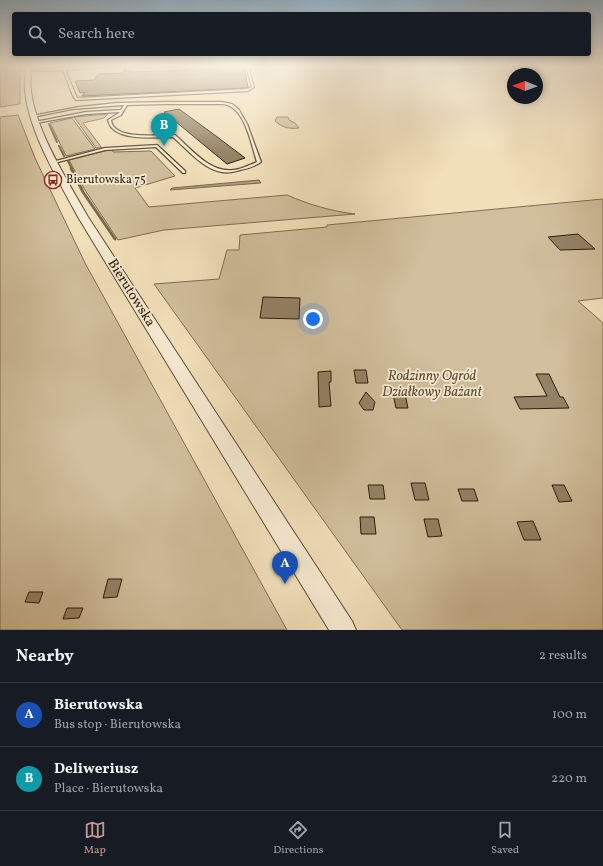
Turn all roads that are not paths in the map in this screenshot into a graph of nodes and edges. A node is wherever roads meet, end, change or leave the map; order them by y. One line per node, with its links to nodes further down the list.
1 (29, 95): 6 (street, Bierutowska)
2 (74, 95): 3 (lane)
3 (159, 95)
4 (126, 104): 5 (lane); 5 (lane); 6 (lane)
5 (122, 111): 6 (lane)
6 (34, 119): 7 (street, Bierutowska)
7 (54, 162): 8 (lane); 9 (street, Bierutowska)
8 (184, 172)
9 (343, 630)

